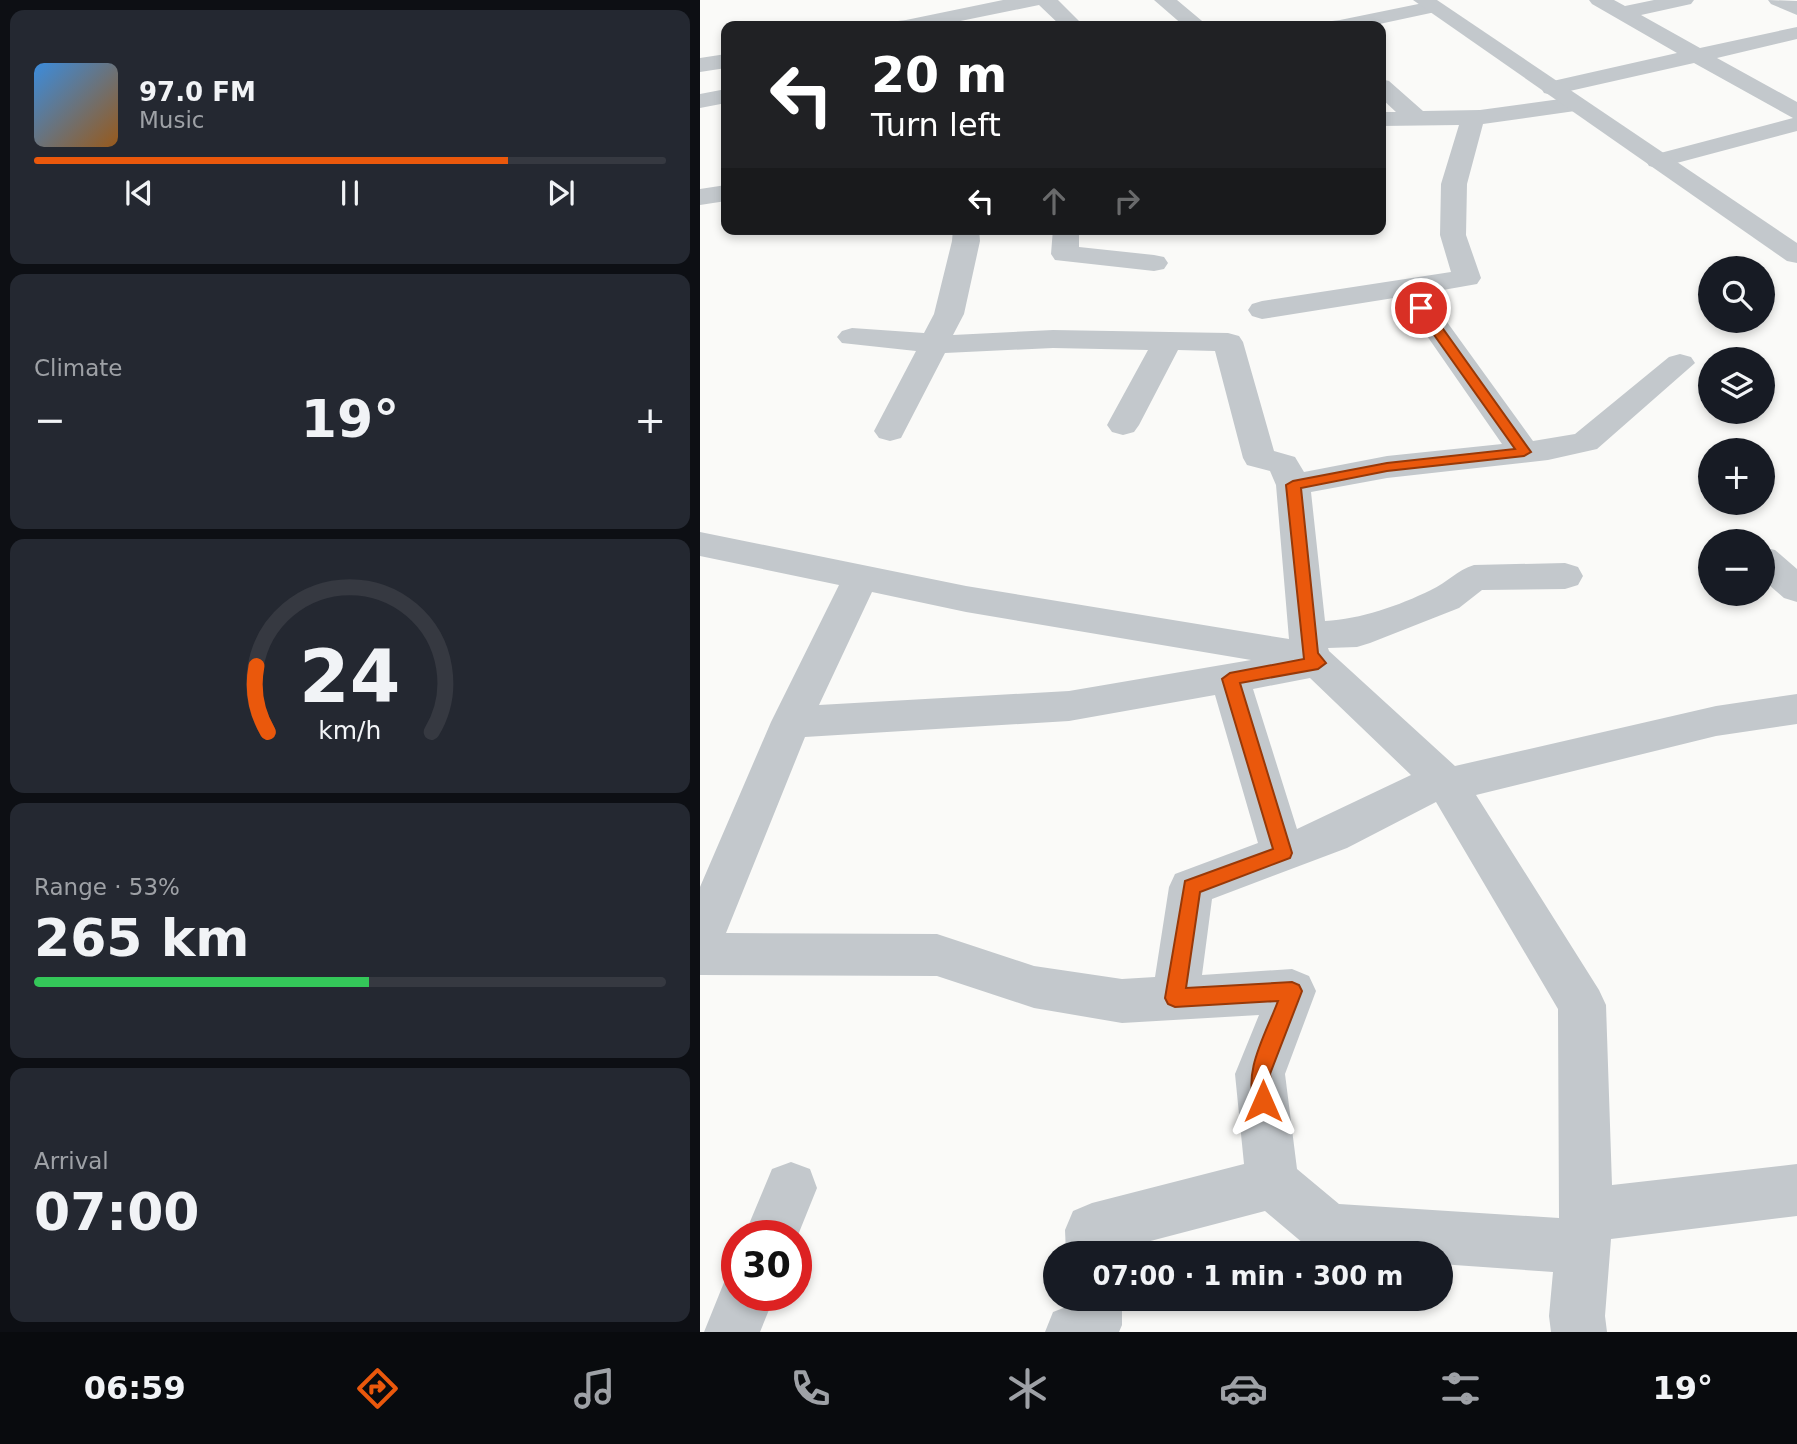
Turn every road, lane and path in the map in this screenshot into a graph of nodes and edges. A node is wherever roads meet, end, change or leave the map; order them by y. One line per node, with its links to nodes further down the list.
1 (1034, 0): 10 (street)
2 (1046, 0): 11 (street)
3 (1164, 0): 12 (street)
4 (1599, 0): 9 (street)
5 (1684, 0): 9 (street)
6 (1779, 0): 8 (street)
7 (1428, 3): 13 (street); 18 (street)
8 (1797, 9)
9 (1622, 13): 15 (street)
10 (931, 21)
11 (1068, 21)
12 (1191, 21)
13 (1359, 21)
14 (1797, 33): 15 (street)
15 (1696, 55): 18 (street); 23 (street)
16 (721, 62): 17 (street)
17 (700, 65)
18 (1552, 88): 22 (street)
19 (1386, 90): 24 (street)
20 (721, 97): 21 (street)
21 (700, 101)
22 (1575, 104): 25 (street); 28 (street)
23 (1797, 113)
24 (1415, 116): 25 (street); 26 (street)
25 (1473, 117): 35 (street)
26 (1386, 118)
27 (1797, 124): 28 (street)
28 (1658, 161): 33 (street)
29 (721, 194): 30 (street)
30 (700, 197)
31 (966, 235): 39 (street)
32 (1066, 235): 34 (street)
33 (1792, 247)
34 (1154, 263)
35 (1407, 287): 36 (street); 43 (street)
36 (1262, 310)
37 (852, 337): 39 (street)
38 (1168, 341): 39 (street); 41 (street); 44 (street)
39 (936, 344): 42 (street)
40 (1680, 363): 43 (street)
41 (1123, 425)
42 (890, 431)
43 (1524, 452): 44 (street)
44 (1293, 485): 50 (street)
45 (700, 544): 48 (street)
46 (1775, 570): 49 (street)
47 (1565, 576): 50 (street)
48 (861, 577): 50 (street); 53 (street)
49 (1797, 589)
50 (1312, 651): 51 (street); 54 (street)
51 (1230, 679): 53 (street); 55 (street)
52 (1797, 709): 54 (street)
53 (791, 722): 56 (street)
54 (1445, 782): 55 (street); 63 (street)
55 (1283, 853): 58 (street)
56 (700, 940)
57 (700, 954): 58 (street)
58 (1175, 998): 59 (street)
59 (1272, 1183): 63 (street); 64 (street)
60 (791, 1188): 62 (street)
61 (1797, 1190): 63 (street)
62 (778, 1220)
63 (1584, 1231): 69 (street)
64 (1092, 1241)
65 (741, 1311): 67 (street)
66 (1094, 1311): 68 (street)
67 (732, 1332)
68 (1073, 1332)
69 (1579, 1332)

